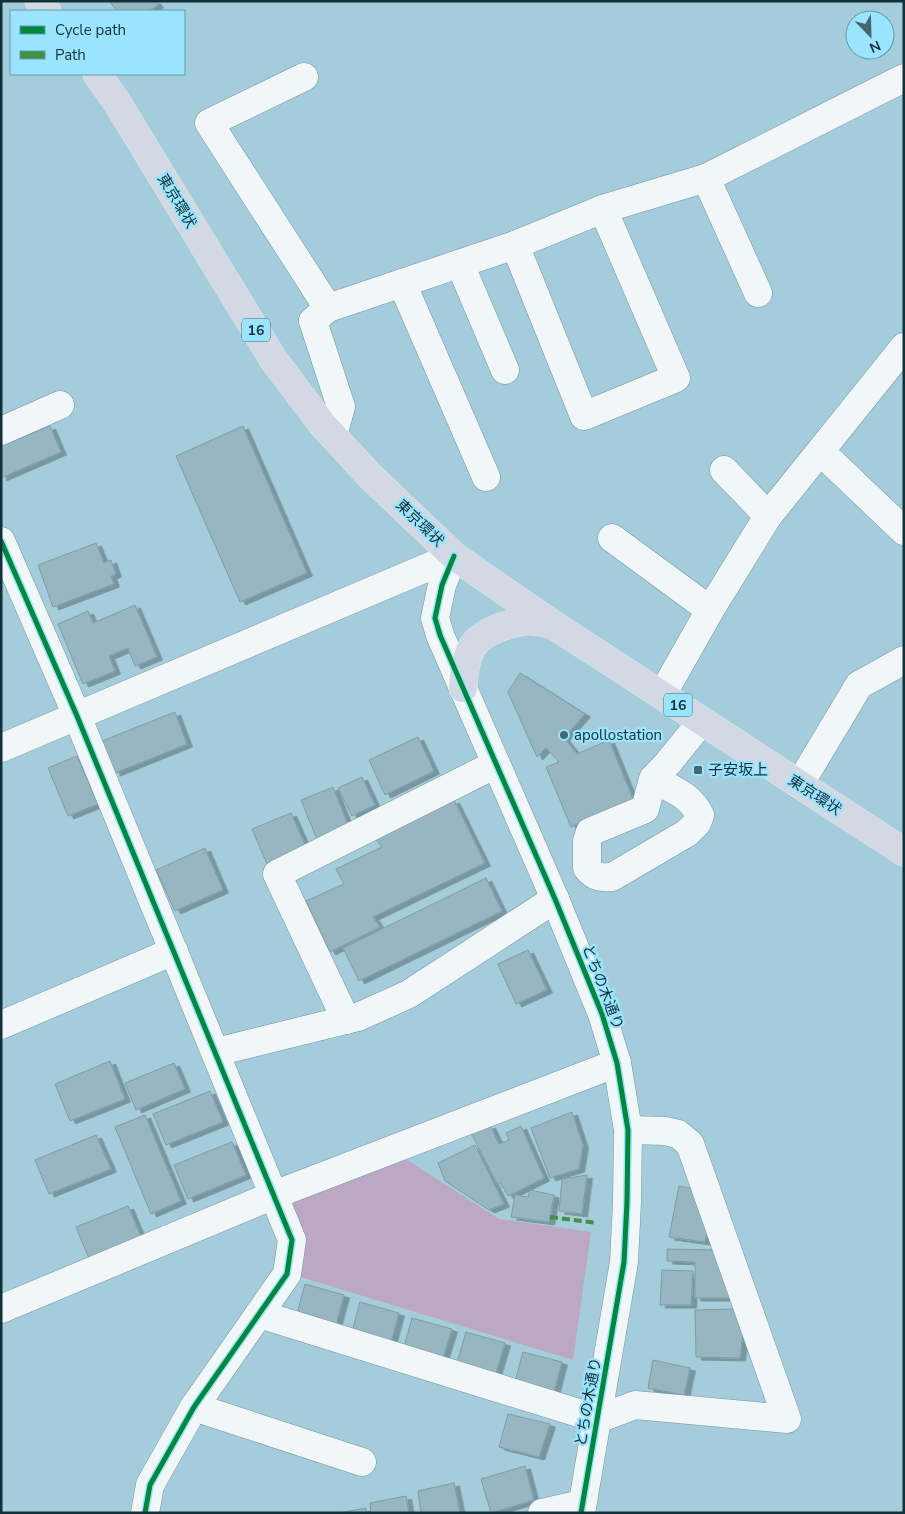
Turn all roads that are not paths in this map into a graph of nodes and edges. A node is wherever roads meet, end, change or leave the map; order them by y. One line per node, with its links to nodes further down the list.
1 (98, 75): 15 (highway, 東京環状 / 16)
2 (304, 77): 10 (street)
3 (904, 78): 4 (street)
4 (706, 178): 5 (street); 9 (street)
5 (603, 209): 6 (street); 6 (street)
6 (515, 245): 7 (street)
7 (460, 264): 8 (street); 12 (street)
8 (402, 283): 10 (street); 18 (street)
9 (758, 294)
10 (328, 308): 15 (street)
11 (904, 348): 16 (street)
12 (505, 370)
13 (60, 404): 14 (street)
14 (1, 431)
15 (333, 435): 23 (highway, 東京環状 / 16)
16 (821, 452): 19 (street); 20 (street)
17 (724, 470): 19 (street)
18 (486, 477)
19 (768, 516): 24 (street)
20 (904, 531)
21 (612, 538): 24 (street)
22 (1, 541): 29 (street)
23 (454, 556): 25 (highway, 東京環状 / 16); 27 (street, とちの木通り); 29 (street)
24 (710, 610): 28 (street)
25 (552, 624): 27 (highway, 16); 28 (highway, 東京環状 / 16)
26 (904, 660): 34 (street)
27 (463, 688): 32 (street, とちの木通り)
28 (662, 695): 30 (highway, 東京環状 / 16)
29 (77, 716): 31 (street); 37 (street)
30 (702, 721): 33 (street); 34 (highway, 東京環状 / 16)
31 (1, 748)
32 (496, 764): 36 (street, とちの木通り); 38 (street)
33 (654, 779)
34 (799, 785): 35 (highway, 東京環状 / 16)
35 (904, 852)
36 (555, 899): 38 (street); 41 (street, とちの木通り)
37 (174, 951): 39 (street); 40 (street)
38 (346, 1020): 40 (street)
39 (1, 1025)
40 (216, 1052): 43 (street)
41 (617, 1063): 42 (street, とちの木通り); 43 (street)
42 (628, 1130): 47 (street, とちの木通り); 47 (street)
43 (274, 1195): 44 (street); 45 (street)
44 (1, 1309)
45 (259, 1314): 46 (street); 47 (street)
46 (194, 1407): 48 (street); 50 (street)
47 (598, 1419): 49 (street, とちの木通り)
48 (362, 1462)
49 (581, 1509): 51 (street)
50 (145, 1513)
51 (542, 1513)

